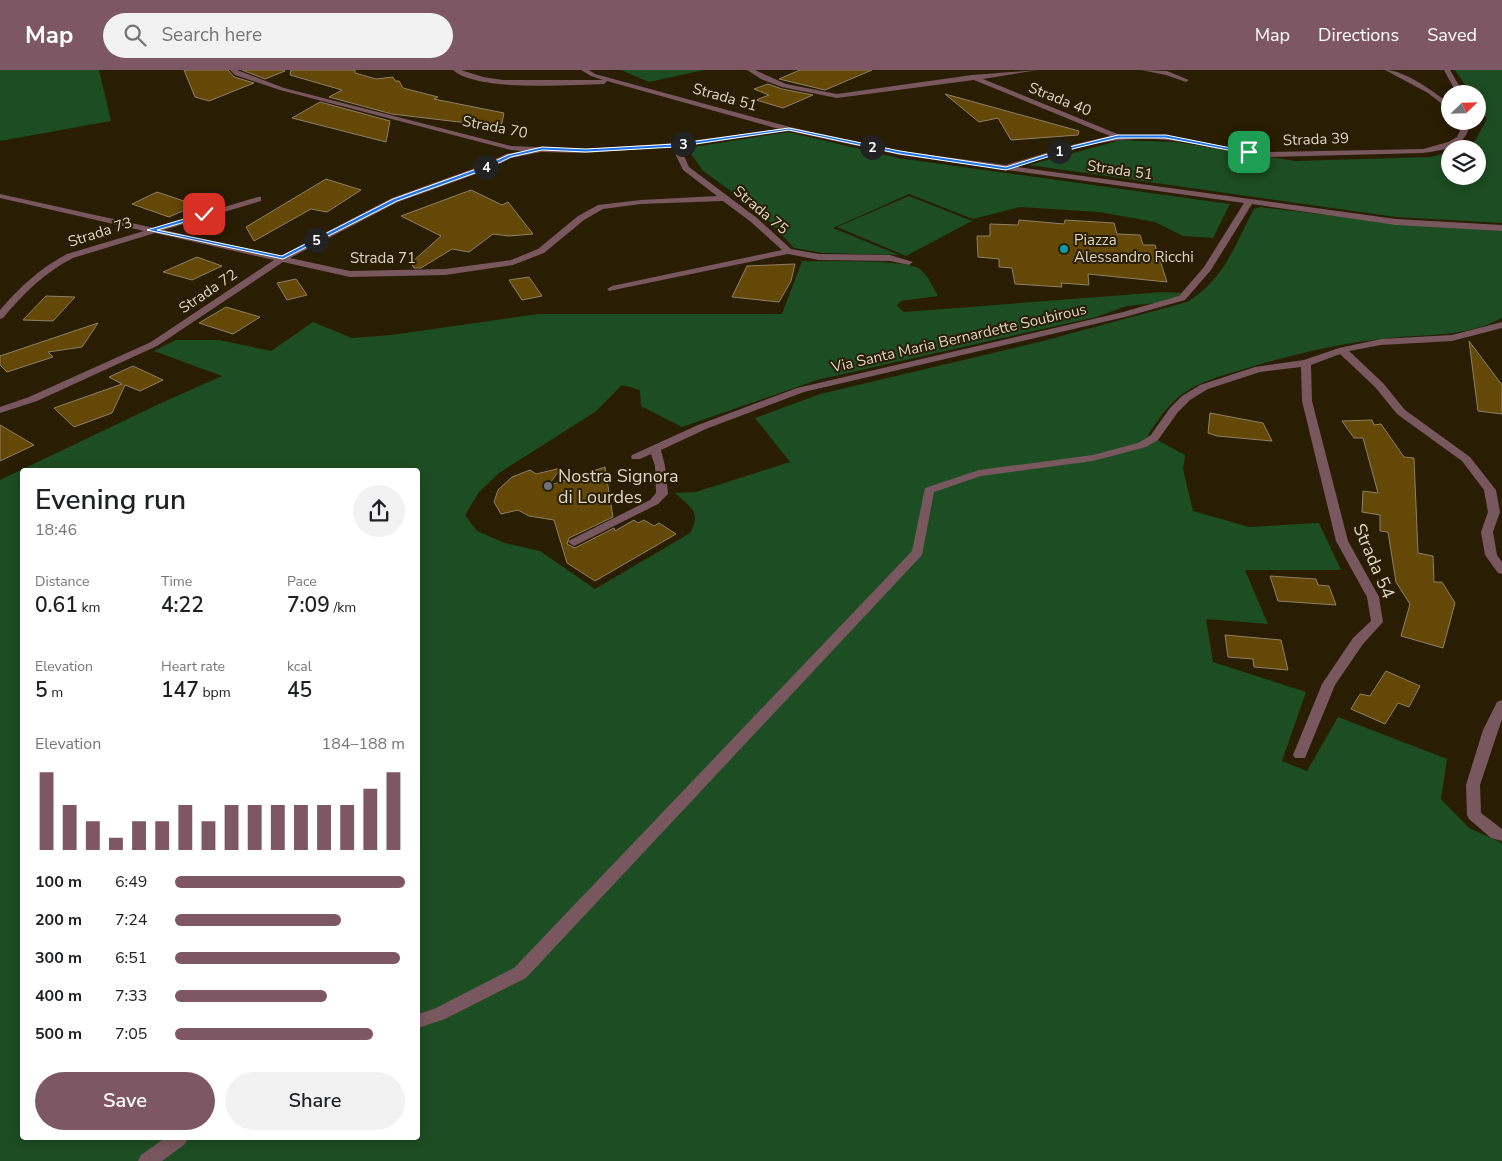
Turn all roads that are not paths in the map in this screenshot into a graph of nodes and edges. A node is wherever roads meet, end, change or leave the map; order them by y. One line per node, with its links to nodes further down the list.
1 (233, 70): 19 (street, Strada 70)
2 (456, 70): 12 (street)
3 (584, 70): 12 (street, Strada 51)
4 (611, 70): 12 (street)
5 (750, 70): 10 (street)
6 (1035, 70): 10 (street)
7 (1144, 70): 11 (street)
8 (1388, 70): 14 (street)
9 (1447, 70): 13 (street)
10 (972, 74): 17 (street, Strada 40)
11 (1186, 80)
12 (623, 83): 15 (street, Strada 51)
13 (1456, 85)
14 (1441, 101)
15 (789, 129): 18 (street, Strada 70); 20 (street, Strada 51)
16 (1464, 130): 17 (street, Strada 39)
17 (1118, 137): 20 (street, Strada 39)
18 (675, 145): 19 (street, Strada 70); 22 (street, Strada 75)
19 (542, 149): 28 (street, Strada 72)
20 (1006, 168): 24 (street, Strada 51)
21 (0, 196): 26 (street, Strada 71)
22 (726, 198): 27 (street, Strada 75); 28 (street, Strada 71)
23 (258, 199): 26 (street, Strada 73)
24 (1249, 202): 25 (street, Strada 51); 36 (street, Via Santa Maria Bernardette Soubirous)
25 (1502, 228)
26 (150, 230): 28 (street, Strada 71); 31 (street, Strada 73)
27 (788, 251): 29 (street, Strada 75); 30 (street)
28 (283, 258): 35 (street, Strada 72)
29 (909, 262)
30 (612, 289)
31 (0, 316)
32 (1502, 325): 33 (street)
33 (1342, 350): 34 (street); 39 (street)
34 (1306, 363): 41 (street, Strada 54); 43 (street)
35 (0, 410)
36 (656, 449): 37 (street, Via Santa Maria Bernardette Soubirous); 38 (street)
37 (636, 458)
38 (574, 542)
39 (1502, 570)
40 (1502, 705): 42 (street)
41 (1300, 755)
42 (1502, 835)
43 (420, 1019)
44 (176, 1140): 45 (street)
45 (147, 1161)

